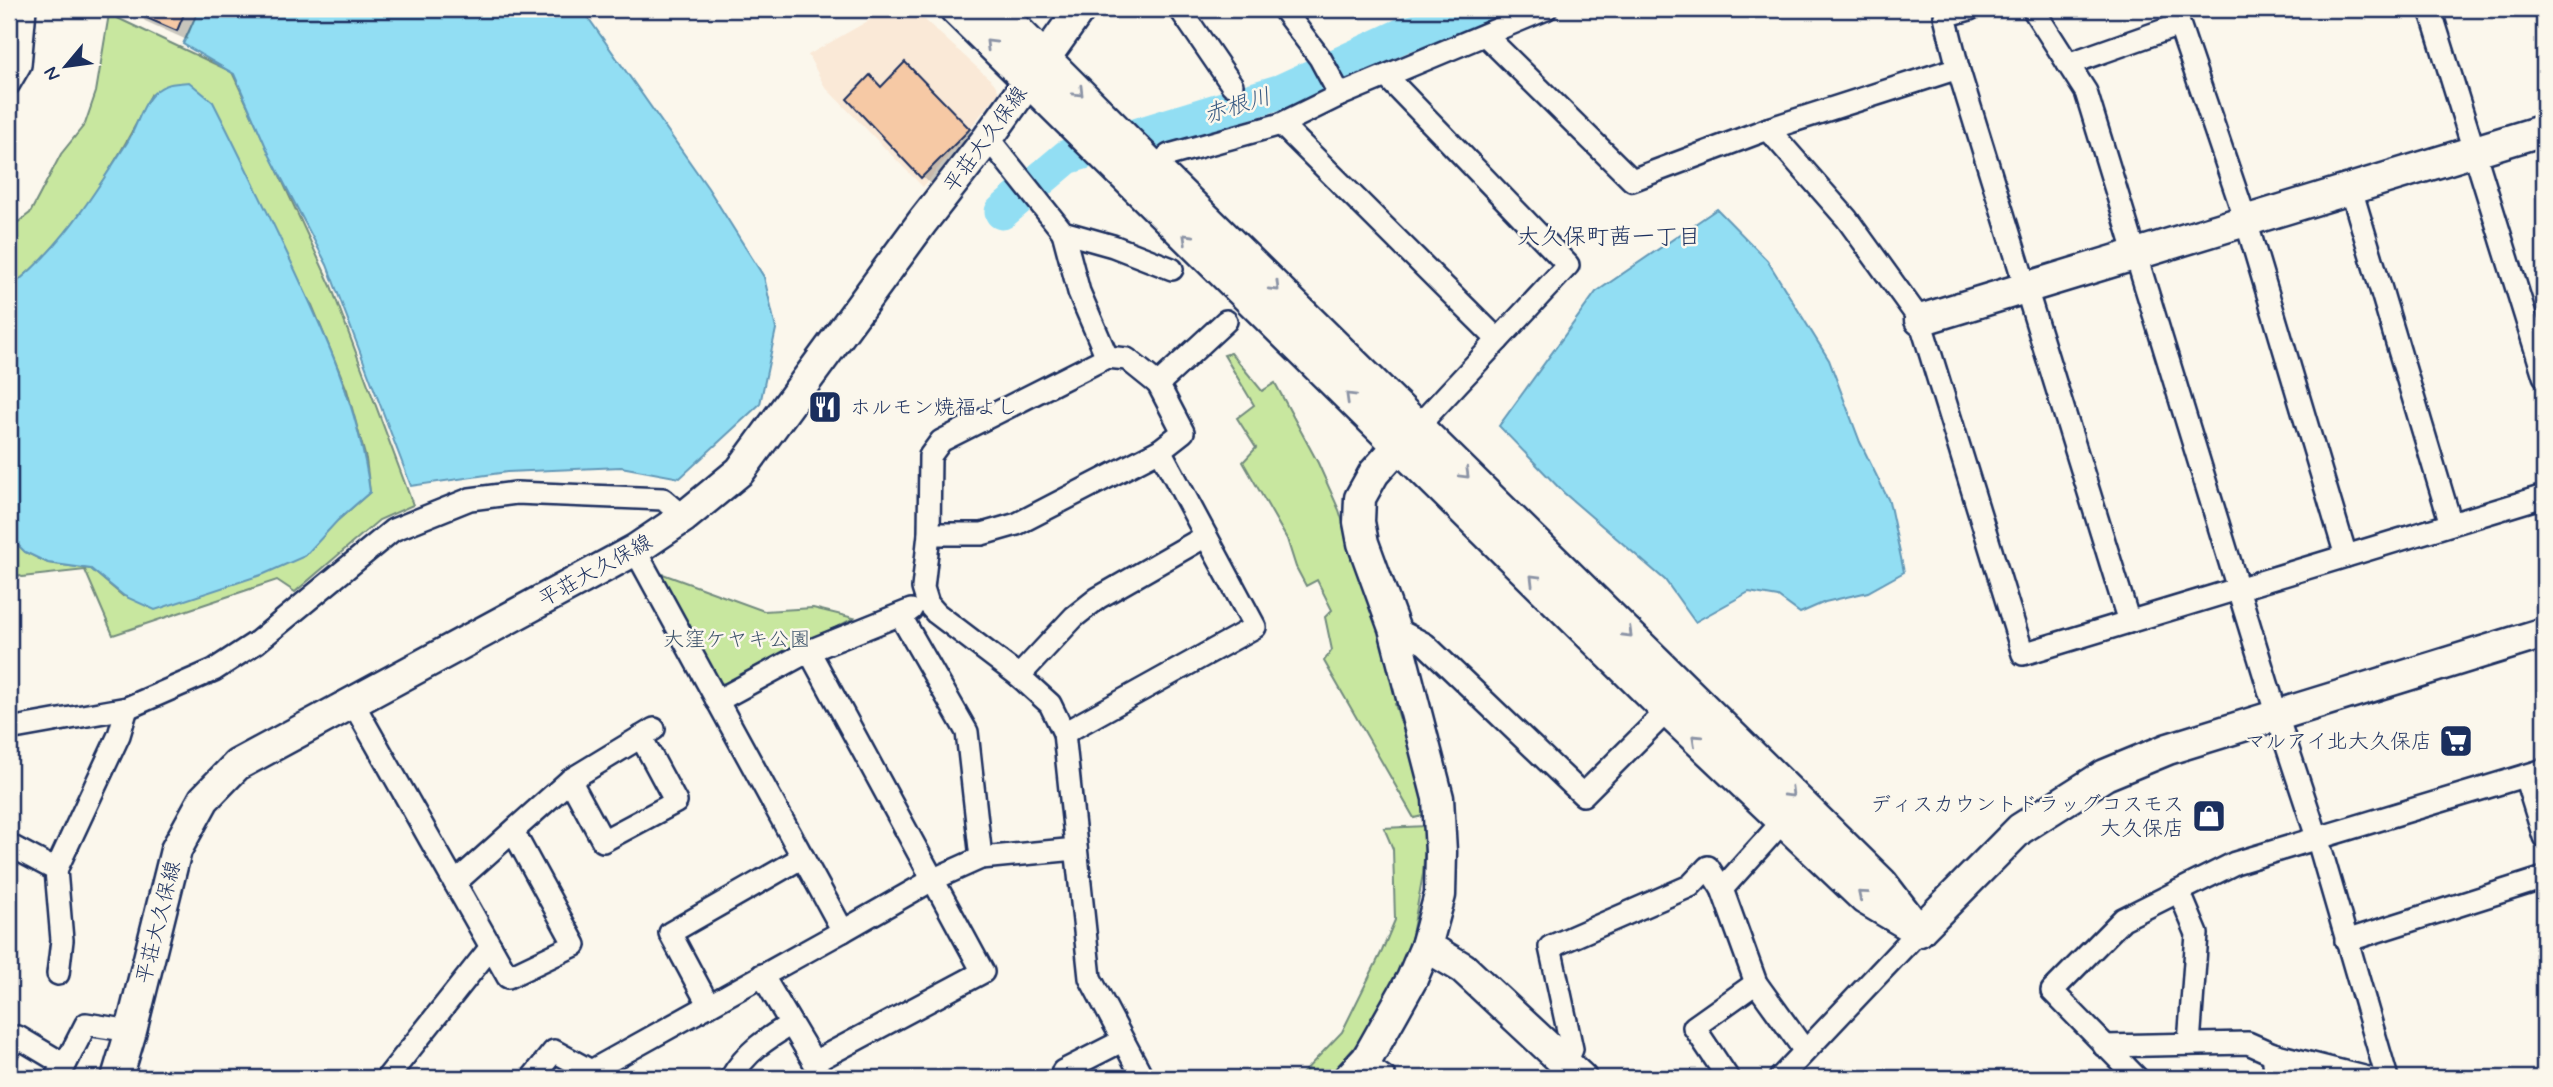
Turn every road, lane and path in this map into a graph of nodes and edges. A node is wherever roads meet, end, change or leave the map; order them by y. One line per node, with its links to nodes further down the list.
1 (25, 9): 19 (street)
2 (955, 9): 18 (street, one-way to 2)
3 (996, 9): 14 (street)
4 (1080, 9): 14 (street, 平荘大久保線)
5 (1180, 9): 20 (street)
6 (1283, 9): 21 (street)
7 (1546, 9): 11 (street)
8 (1970, 9): 16 (street)
9 (2033, 9): 15 (street)
10 (2430, 9): 26 (street)
11 (1510, 16): 13 (street)
12 (2177, 17): 15 (street); 29 (street)
13 (1485, 34): 17 (street); 23 (street)
14 (1045, 57): 18 (street, 平荘大久保線); 27 (street, one-way to 27)
15 (2068, 64): 31 (street)
16 (1958, 68): 23 (street); 33 (street)
17 (1385, 76): 21 (street); 36 (street)
18 (1027, 82): 25 (street, 平荘大久保線); 40 (street, one-way to 18)
19 (9, 84)
20 (1231, 85)
21 (1340, 95): 22 (street)
22 (1281, 124): 27 (street); 36 (street)
23 (1768, 129): 34 (street)
24 (2544, 130): 26 (street)
25 (988, 138): 30 (street); 43 (street, 平荘大久保線)
26 (2473, 152): 28 (street); 38 (street)
27 (1155, 168): 40 (street, one-way to 40)
28 (2351, 189): 29 (street); 44 (street)
29 (2246, 221): 31 (street); 48 (street)
30 (1063, 232): 32 (street); 37 (street)
31 (2137, 254): 33 (street); 49 (street)
32 (1172, 269)
33 (2025, 288): 34 (street); 52 (street)
34 (1920, 320): 52 (street)
35 (1226, 321): 39 (street)
36 (1497, 340): 40 (street)
37 (1107, 357): 39 (street); 45 (street)
38 (2544, 376)
39 (1158, 384): 41 (street)
40 (1408, 435): 53 (street); 60 (street, one-way to 40); 81 (street, one-way to 81)
41 (1160, 450): 45 (street); 46 (street)
42 (2544, 496): 44 (street)
43 (684, 517): 47 (street, 平荘大久保線); 59 (street)
44 (2451, 524): 48 (street)
45 (929, 534): 50 (street)
46 (1206, 536): 56 (street); 63 (street)
47 (635, 550): 57 (street); 58 (street, 平荘大久保線)
48 (2346, 556): 49 (street)
49 (2238, 589): 52 (street); 61 (street)
50 (928, 604): 51 (street); 56 (street)
51 (900, 615): 55 (street); 73 (street)
52 (2129, 622)
53 (1394, 628): 60 (street); 83 (street)
54 (2544, 633): 61 (street)
55 (809, 651): 57 (street); 76 (street)
56 (1019, 676): 63 (street)
57 (717, 701): 72 (street)
58 (353, 703): 77 (street); 90 (street, 平荘大久保線)
59 (127, 708): 62 (street); 74 (street)
60 (1667, 711): 66 (street, one-way to 60)
61 (2277, 716): 68 (street); 81 (street)
62 (9, 729)
63 (1064, 733): 71 (street)
64 (2535, 773): 68 (street); 69 (street)
65 (570, 780): 65 (street); 67 (street)
66 (1783, 821): 78 (street); 81 (street, one-way to 66)
67 (514, 833): 77 (street); 84 (street)
68 (2317, 837): 79 (street); 82 (street)
69 (2544, 837)
70 (9, 845): 74 (street)
71 (1076, 849): 73 (street); 91 (street)
72 (803, 857): 80 (street); 88 (street)
73 (981, 858): 76 (street)
74 (56, 870): 85 (street)
75 (2544, 878): 82 (street)
76 (934, 879): 80 (street); 89 (street)
77 (455, 883): 84 (street)
78 (1722, 889): 87 (street); 97 (street)
79 (2179, 891): 92 (street); 93 (street)
80 (844, 931): 86 (street)
81 (1919, 931): 95 (street)
82 (2346, 941): 111 (street)
83 (1426, 946): 97 (street); 99 (street)
84 (491, 947): 101 (street)
85 (58, 974)
86 (762, 975): 88 (street); 89 (street)
87 (1756, 983): 95 (street); 106 (street)
88 (708, 1004): 102 (street)
89 (791, 1024): 103 (street)
90 (131, 1031): 98 (street); 100 (street, 平荘大久保線)
91 (1122, 1041): 104 (street); 105 (street)
92 (2189, 1044): 93 (street); 96 (street)
93 (2104, 1046): 108 (street)
94 (9, 1049): 98 (street)
95 (1805, 1051): 107 (street)
96 (2273, 1054): 109 (street); 110 (street)
97 (1573, 1071)
98 (60, 1072)
99 (1365, 1073)
100 (117, 1078)
101 (387, 1078)
102 (531, 1078)
103 (731, 1078)
104 (1061, 1078)
105 (1143, 1078)
106 (1728, 1078)
107 (1780, 1078)
108 (2137, 1078)
109 (2276, 1078)
110 (2368, 1078)
111 (2387, 1078)

